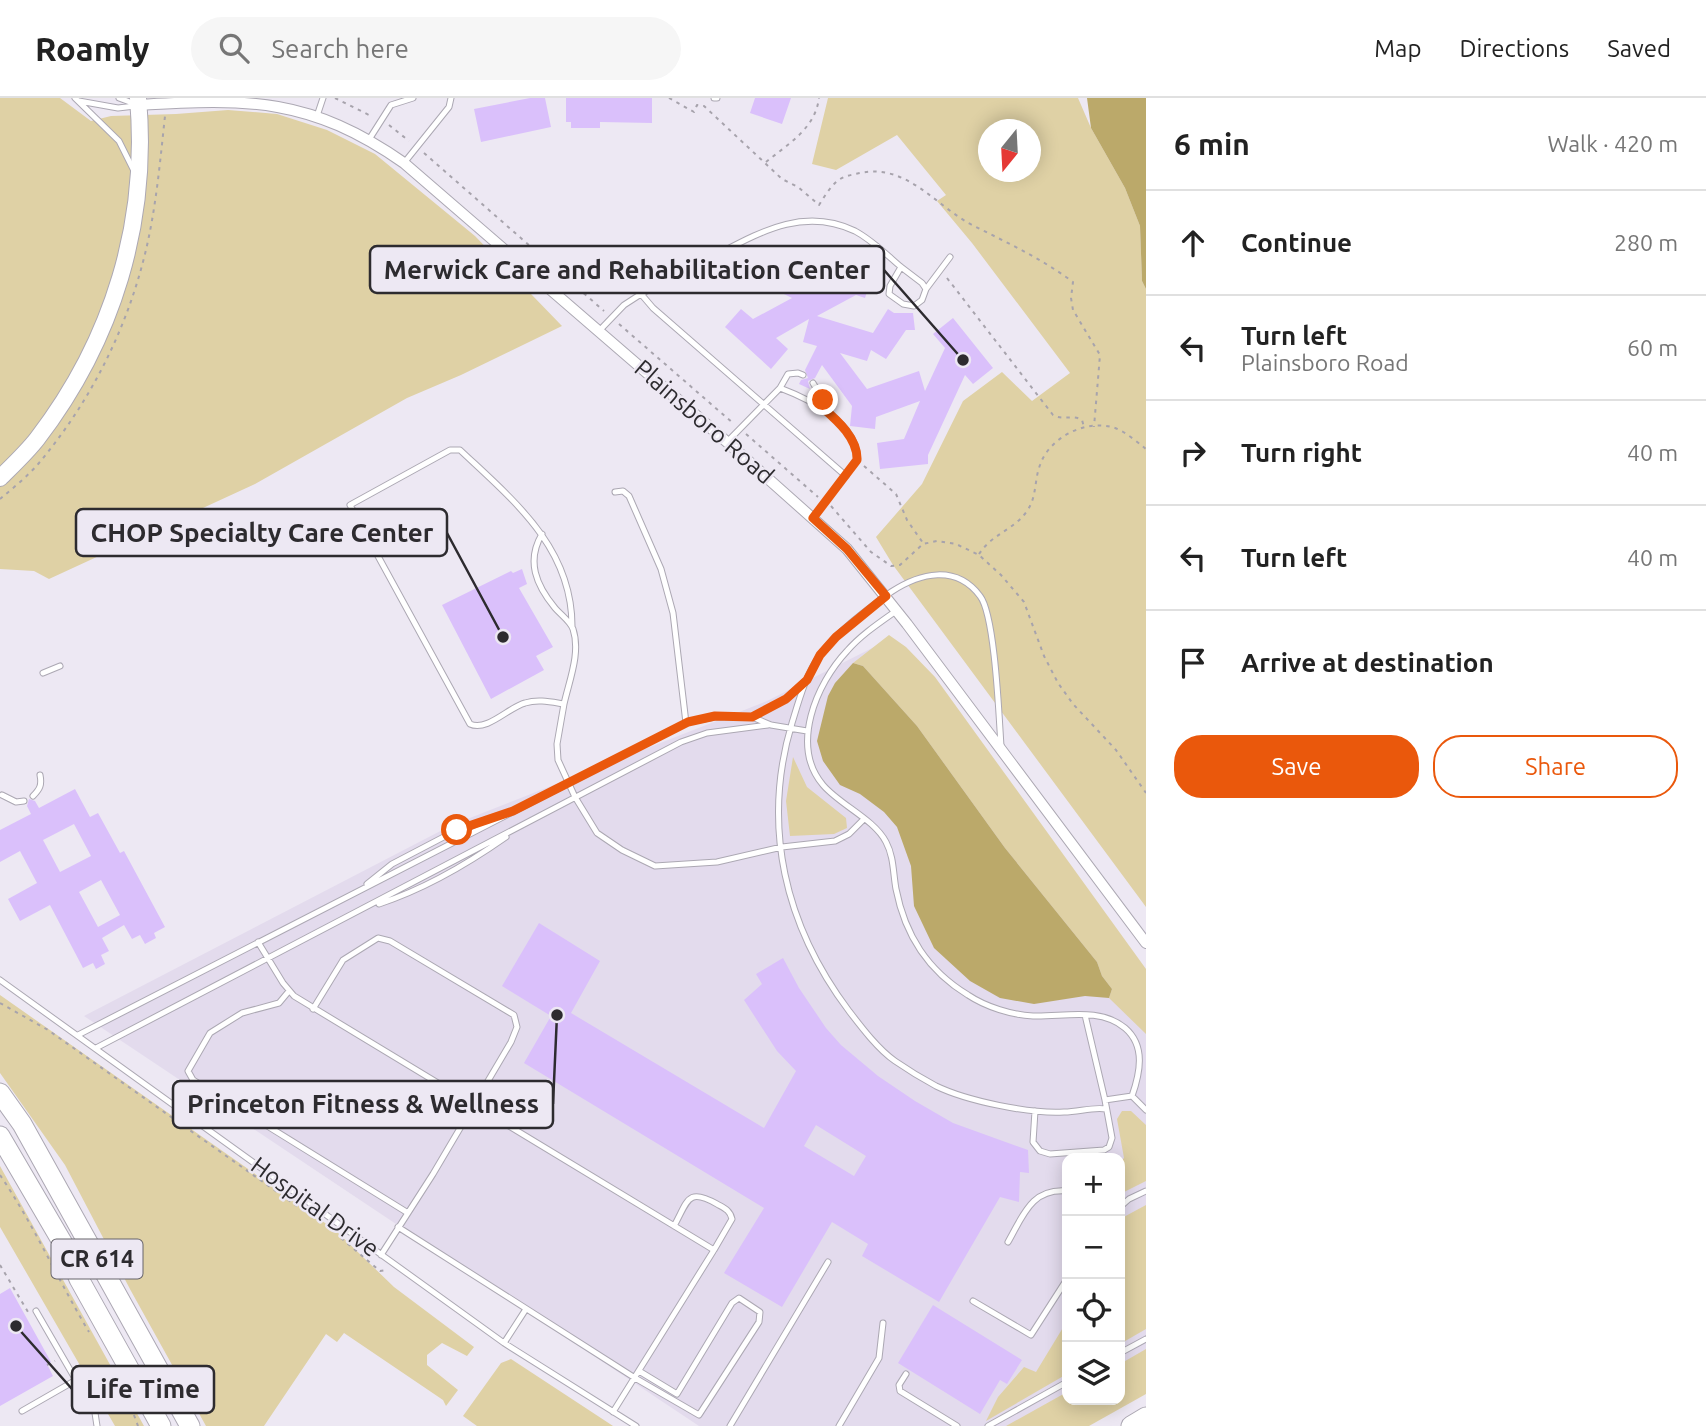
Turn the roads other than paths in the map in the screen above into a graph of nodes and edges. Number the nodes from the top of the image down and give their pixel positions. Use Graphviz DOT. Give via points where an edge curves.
graph roads {
  1 [pos="119,98"];
  2 [pos="323,98"];
  3 [pos="412,98"];
  4 [pos="451,98"];
  5 [pos="77,99"];
  6 [pos="138,102"];
  7 [pos="318,113"];
  8 [pos="370,138"];
  9 [pos="404,163"];
  10 [pos="139,182"];
  11 [pos="950,257"];
  12 [pos="901,267"];
  13 [pos="926,289"];
  14 [pos="641,294"];
  15 [pos="599,331"];
  16 [pos="803,375"];
  17 [pos="813,383"];
  18 [pos="780,388"];
  19 [pos="762,404"];
  20 [pos="823,408"];
  21 [pos="727,442"];
  22 [pos="846,476"];
  23 [pos="0,478"];
  24 [pos="615,492"];
  25 [pos="813,518"];
  26 [pos="542,534"];
  27 [pos="886,596"];
  28 [pos="897,610"];
  29 [pos="572,626"];
  30 [pos="60,666"];
  31 [pos="43,673"];
  32 [pos="807,680"];
  33 [pos="564,704"];
  34 [pos="752,717"];
  35 [pos="686,723"];
  36 [pos="771,725"];
  37 [pos="790,728"];
  38 [pos="807,731"];
  39 [pos="1001,749"];
  40 [pos="40,775"];
  41 [pos="568,783"];
  42 [pos="2,795"];
  43 [pos="33,796"];
  44 [pos="575,797"];
  45 [pos="24,801"];
  46 [pos="864,819"];
  47 [pos="782,847"];
  48 [pos="258,942"];
  49 [pos="1146,943"];
  50 [pos="268,959"];
  51 [pos="0,980"];
  52 [pos="289,990"];
  53 [pos="313,1009"];
  54 [pos="1085,1015"];
  55 [pos="78,1035"];
  56 [pos="1146,1044"];
  57 [pos="1139,1047"];
  58 [pos="96,1048"];
  59 [pos="0,1093"];
  60 [pos="1132,1096"];
  61 [pos="1105,1100"];
  62 [pos="474,1105"];
  63 [pos="1106,1109"];
  64 [pos="1146,1110"];
  65 [pos="1035,1111"];
  66 [pos="0,1136"];
  67 [pos="1146,1191"];
  68 [pos="1062,1192"];
  69 [pos="1125,1203"];
  70 [pos="408,1213"];
  71 [pos="674,1226"];
  72 [pos="398,1227"];
  73 [pos="1008,1242"];
  74 [pos="65,1247"];
  75 [pos="714,1250"];
  76 [pos="381,1255"];
  77 [pos="828,1262"];
  78 [pos="1062,1287"];
  79 [pos="973,1301"];
  80 [pos="526,1309"];
  81 [pos="36,1311"];
  82 [pos="883,1323"];
  83 [pos="1146,1339"];
  84 [pos="504,1343"];
  85 [pos="1125,1350"];
  86 [pos="639,1371"];
  87 [pos="905,1374"];
  88 [pos="635,1378"];
  89 [pos="76,1380"];
  90 [pos="1062,1385"];
  91 [pos="22,1410"];
  92 [pos="613,1412"];
  93 [pos="1146,1417"];
  94 [pos="97,1426"];
  95 [pos="161,1426"];
  96 [pos="173,1426"];
  97 [pos="190,1426"];
  98 [pos="636,1426"];
  99 [pos="730,1426"];
  100 [pos="839,1426"];
  101 [pos="957,1426"];
  102 [pos="988,1426"];
  103 [pos="1131,1426"];
  1 -- 6 [label="lane"];
  2 -- 7 [label="lane"];
  3 -- 8 [label="lane" via="391,105"];
  4 -- 9 [label="lane" via="449,107"];
  5 -- 6 [label="lane" via="118,108"];
  5 -- 10 [label="lane" via="119,141"];
  6 -- 7 [label="street, Plainsboro Road" via="236,99"];
  6 -- 10 [label="street"];
  7 -- 8 [label="street, Plainsboro Road"];
  8 -- 9 [label="street, Plainsboro Road"];
  9 -- 15 [label="street, Plainsboro Road"];
  10 -- 23 [label="street" via="128,254 114,301 90,353 36,440"];
  11 -- 13 [label="lane"];
  12 -- 13 [label="lane"];
  12 -- 13 [label="lane" via="888,290 893,298 914,306"];
  12 -- 14 [label="lane" via="848,228 817,220 794,222 762,232"];
  14 -- 15 [label="lane"];
  14 -- 19 [label="lane"];
  15 -- 21 [label="street, Plainsboro Road"];
  16 -- 18 [label="lane" via="788,374"];
  17 -- 20 [label="lane"];
  18 -- 19 [label="lane"];
  18 -- 20 [label="lane"];
  19 -- 21 [label="lane"];
  19 -- 22 [label="lane"];
  20 -- 22 [label="lane" via="857,451 857,460"];
  21 -- 25 [label="street, Plainsboro Road"];
  22 -- 25 [label="lane"];
  24 -- 35 [label="lane" via="629,496 661,569 673,613"];
  25 -- 27 [label="street, Plainsboro Road" via="847,549"];
  26 -- 29 [label="lane" via="558,562 572,604"];
  26 -- 29 [label="lane" via="534,547 533,563 540,585"];
  26 -- 33 [label="lane" via="520,505 460,450 450,450 351,505 470,724 484,725 522,704"];
  27 -- 28 [label="street, Plainsboro Road"];
  27 -- 32 [label="lane" via="836,637"];
  27 -- 39 [label="lane" via="906,582 933,573 966,582 980,596 990,626"];
  28 -- 38 [label="lane" via="853,643 832,668"];
  28 -- 39 [label="street, Plainsboro Road"];
  29 -- 33 [label="lane" via="576,650"];
  30 -- 31 [label="lane"];
  32 -- 34 [label="lane" via="786,699"];
  32 -- 37 [label="lane"];
  33 -- 41 [label="lane" via="557,744"];
  34 -- 35 [label="lane" via="715,716"];
  34 -- 36 [label="lane"];
  35 -- 41 [label="lane"];
  36 -- 37 [label="lane"];
  36 -- 44 [label="lane" via="707,733 681,742"];
  37 -- 38 [label="lane"];
  37 -- 47 [label="lane" via="778,815"];
  38 -- 46 [label="lane" via="813,772"];
  39 -- 49 [label="street, Plainsboro Road"];
  40 -- 43 [label="lane" via="42,783"];
  41 -- 44 [label="lane"];
  41 -- 48 [label="lane"];
  42 -- 45 [label="lane"];
  44 -- 47 [label="lane" via="597,833 655,866 717,862"];
  44 -- 50 [label="lane"];
  46 -- 47 [label="lane" via="835,841"];
  46 -- 54 [label="lane" via="886,841 902,918 941,976 995,1008 1030,1016"];
  47 -- 65 [label="lane" via="786,887 807,945 830,986 894,1060 938,1087 971,1099"];
  48 -- 50 [label="lane"];
  48 -- 55 [label="lane"];
  50 -- 52 [label="lane"];
  50 -- 58 [label="lane"];
  51 -- 55 [label="lane, Hospital Drive"];
  52 -- 53 [label="lane"];
  52 -- 70 [label="lane" via="279,1003 242,1013 210,1032 188,1071 193,1080"];
  53 -- 62 [label="lane"];
  53 -- 62 [label="lane" via="343,960 378,938 496,1004 514,1015 517,1027"];
  54 -- 57 [label="lane" via="1110,1017 1136,1038"];
  54 -- 61 [label="lane"];
  55 -- 58 [label="lane, Hospital Drive"];
  56 -- 57 [label="lane"];
  57 -- 60 [label="lane"];
  58 -- 76 [label="lane, Hospital Drive"];
  59 -- 97 [label="highway, CR 614" via="22,1124"];
  60 -- 61 [label="lane"];
  60 -- 64 [label="lane"];
  61 -- 63 [label="lane"];
  62 -- 70 [label="lane"];
  62 -- 71 [label="lane"];
  63 -- 65 [label="lane"];
  63 -- 65 [label="lane" via="1112,1138 1109,1147 1050,1154 1033,1142"];
  66 -- 74 [label="highway, CR 614"];
  67 -- 69 [label="lane"];
  68 -- 73 [label="lane" via="1031,1202"];
  70 -- 72 [label="lane"];
  71 -- 75 [label="lane"];
  71 -- 75 [label="lane" via="695,1195 729,1210 732,1219"];
  72 -- 76 [label="lane"];
  72 -- 80 [label="lane"];
  74 -- 95 [label="highway"];
  74 -- 96 [label="highway" via="90,1278"];
  75 -- 86 [label="lane"];
  76 -- 84 [label="lane, Hospital Drive"];
  77 -- 99 [label="lane"];
  78 -- 79 [label="lane" via="1031,1335"];
  80 -- 84 [label="lane"];
  80 -- 88 [label="lane"];
  81 -- 89 [label="lane"];
  82 -- 100 [label="lane" via="880,1359"];
  83 -- 85 [label="lane"];
  84 -- 92 [label="lane, Hospital Drive"];
  86 -- 88 [label="lane"];
  86 -- 88 [label="lane" via="677,1394 733,1303 739,1298 761,1312 699,1415"];
  87 -- 101 [label="lane" via="900,1391"];
  88 -- 92 [label="lane"];
  89 -- 91 [label="lane"];
  89 -- 94 [label="lane" via="95,1413"];
  90 -- 102 [label="lane"];
  92 -- 98 [label="lane, Hospital Drive"];
  93 -- 103 [label="highway"];
}
